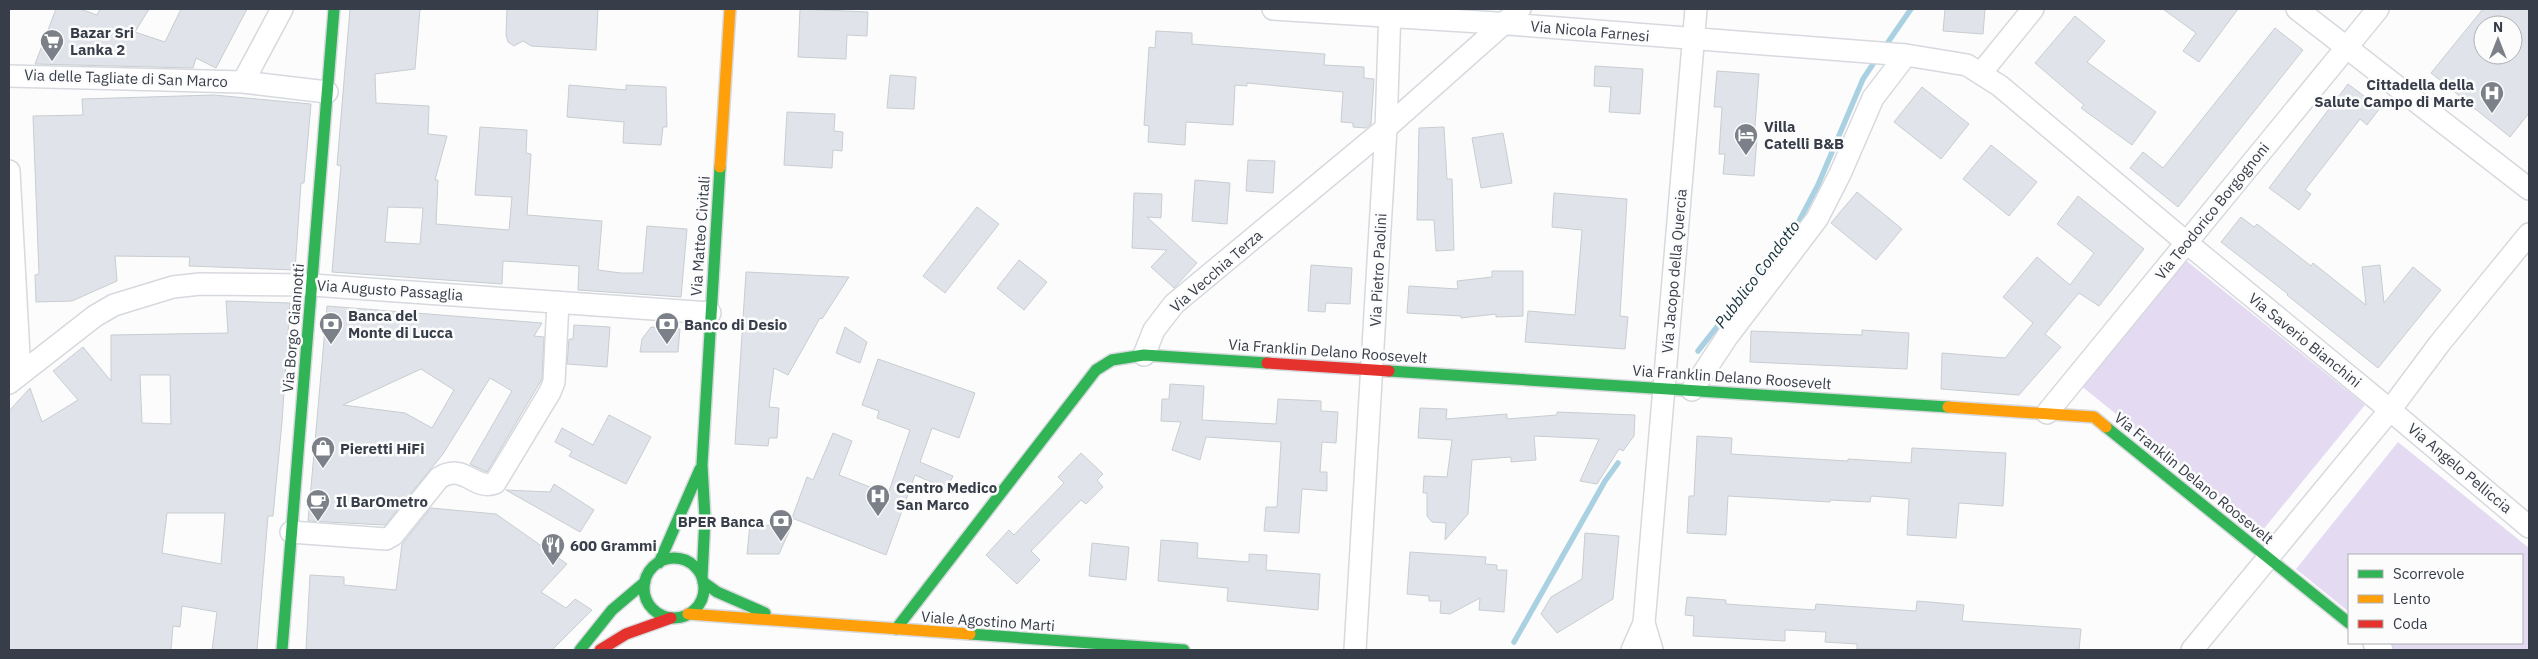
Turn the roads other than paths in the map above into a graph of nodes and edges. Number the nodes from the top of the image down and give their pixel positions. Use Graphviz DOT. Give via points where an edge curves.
graph roads {
  1 [pos="282,9"];
  2 [pos="334,9"];
  3 [pos="730,9"];
  4 [pos="1273,9"];
  5 [pos="1696,9"];
  6 [pos="2033,9"];
  7 [pos="2296,9"];
  8 [pos="2378,9"];
  9 [pos="1389,13"];
  10 [pos="1512,16"];
  11 [pos="1694,40"];
  12 [pos="2345,48"];
  13 [pos="1901,55"];
  14 [pos="1981,73"];
  15 [pos="9,76"];
  16 [pos="243,82"];
  17 [pos="327,92"];
  18 [pos="1386,128"];
  19 [pos="9,171"];
  20 [pos="2529,189"];
  21 [pos="2529,234"];
  22 [pos="2186,243"];
  23 [pos="312,285"];
  24 [pos="558,302"];
  25 [pos="710,313"];
  26 [pos="1144,355"];
  27 [pos="1372,368"];
  28 [pos="14,378"];
  29 [pos="1664,388"];
  30 [pos="1692,390"];
  31 [pos="2390,410"];
  32 [pos="2046,413"];
  33 [pos="702,466"];
  34 [pos="2529,527"];
  35 [pos="292,532"];
  36 [pos="2269,557"];
  37 [pos="658,563"];
  38 [pos="702,580"];
  39 [pos="645,582"];
  40 [pos="688,614"];
  41 [pos="671,618"];
  42 [pos="2348,621"];
  43 [pos="790,622"];
  44 [pos="1644,623"];
  45 [pos="896,629"];
  46 [pos="282,650"];
  47 [pos="580,650"];
  48 [pos="600,650"];
  49 [pos="1184,650"];
  50 [pos="1355,650"];
  51 [pos="1632,650"];
  52 [pos="1652,650"];
  53 [pos="2192,650"];
  1 -- 16 [label="street"];
  2 -- 17 [label="street, Via Borgo Giannotti"];
  3 -- 25 [label="street, Via Matteo Civitali"];
  4 -- 9 [label="street, Via Nicola Farnesi"];
  5 -- 11 [label="street, Via Jacopo della Quercia"];
  6 -- 14 [label="street"];
  7 -- 12 [label="street"];
  8 -- 12 [label="street, Via Teodorico Borgognoni"];
  9 -- 10 [label="street, Via Nicola Farnesi"];
  9 -- 18 [label="street, Via Pietro Paolini"];
  10 -- 11 [label="street, Via Nicola Farnesi"];
  10 -- 18 [label="street, Via Vecchia Terza"];
  11 -- 13 [label="street, Via Nicola Farnesi"];
  11 -- 29 [label="street, Via Jacopo della Quercia"];
  12 -- 20 [label="street"];
  12 -- 22 [label="street, Via Teodorico Borgognoni"];
  13 -- 14 [label="street, Via Nicola Farnesi" via="1967,65"];
  13 -- 30 [label="street" via="1873,98 1817,219 1727,337"];
  14 -- 22 [label="street, Via Saverio Bianchini"];
  15 -- 16 [label="street, Via delle Tagliate di San Marco"];
  16 -- 17 [label="street, Via delle Tagliate di San Marco"];
  17 -- 23 [label="street, Via Borgo Giannotti"];
  18 -- 26 [label="street, Via Vecchia Terza" via="1174,304 1154,330"];
  18 -- 27 [label="street, Via Pietro Paolini"];
  19 -- 28 [label="street"];
  21 -- 31 [label="street"];
  22 -- 31 [label="street, Via Saverio Bianchini"];
  22 -- 32 [label="street, Via Teodorico Borgognoni"];
  23 -- 24 [label="street, Via Augusto Passaglia"];
  23 -- 28 [label="street, Via Augusto Passaglia" via="200,284 140,296 95,316"];
  23 -- 35 [label="street, Via Borgo Giannotti"];
  24 -- 25 [label="street, Via Augusto Passaglia"];
  24 -- 35 [label="street" via="554,382 496,483 487,485 464,474 447,473 386,539"];
  25 -- 33 [label="street, Via Matteo Civitali"];
  26 -- 27 [label="street, Via Franklin Delano Roosevelt"];
  26 -- 45 [label="street" via="1112,360 1096,370"];
  27 -- 29 [label="street, Via Franklin Delano Roosevelt"];
  27 -- 50 [label="street, Via Pietro Paolini"];
  29 -- 30 [label="street, Via Franklin Delano Roosevelt"];
  29 -- 44 [label="street, Via Jacopo della Quercia"];
  30 -- 32 [label="street, Via Franklin Delano Roosevelt"];
  31 -- 34 [label="street, Via Angelo Pelliccia"];
  31 -- 36 [label="street"];
  32 -- 36 [label="street, Via Franklin Delano Roosevelt" via="2094,417"];
  33 -- 37 [label="street, Via Matteo Civitali"];
  33 -- 38 [label="street, Via Matteo Civitali" via="705,518"];
  35 -- 46 [label="street, Via Borgo Giannotti"];
  36 -- 42 [label="street, Via Franklin Delano Roosevelt"];
  36 -- 53 [label="street"];
  37 -- 38 [label="street" via="681,559 696,568"];
  37 -- 39 [label="street"];
  38 -- 40 [label="street" via="701,600"];
  38 -- 43 [label="street, Viale Agostino Marti" via="717,592"];
  39 -- 41 [label="street" via="644,592 650,606 657,613"];
  39 -- 47 [label="street" via="612,610"];
  40 -- 41 [label="street"];
  40 -- 43 [label="street, Viale Agostino Marti"];
  41 -- 48 [label="street" via="626,634"];
  43 -- 45 [label="street, Viale Agostino Marti"];
  44 -- 51 [label="street, Via Jacopo della Quercia"];
  44 -- 52 [label="street, Via Jacopo della Quercia"];
  45 -- 49 [label="street, Viale Agostino Marti"];
}
